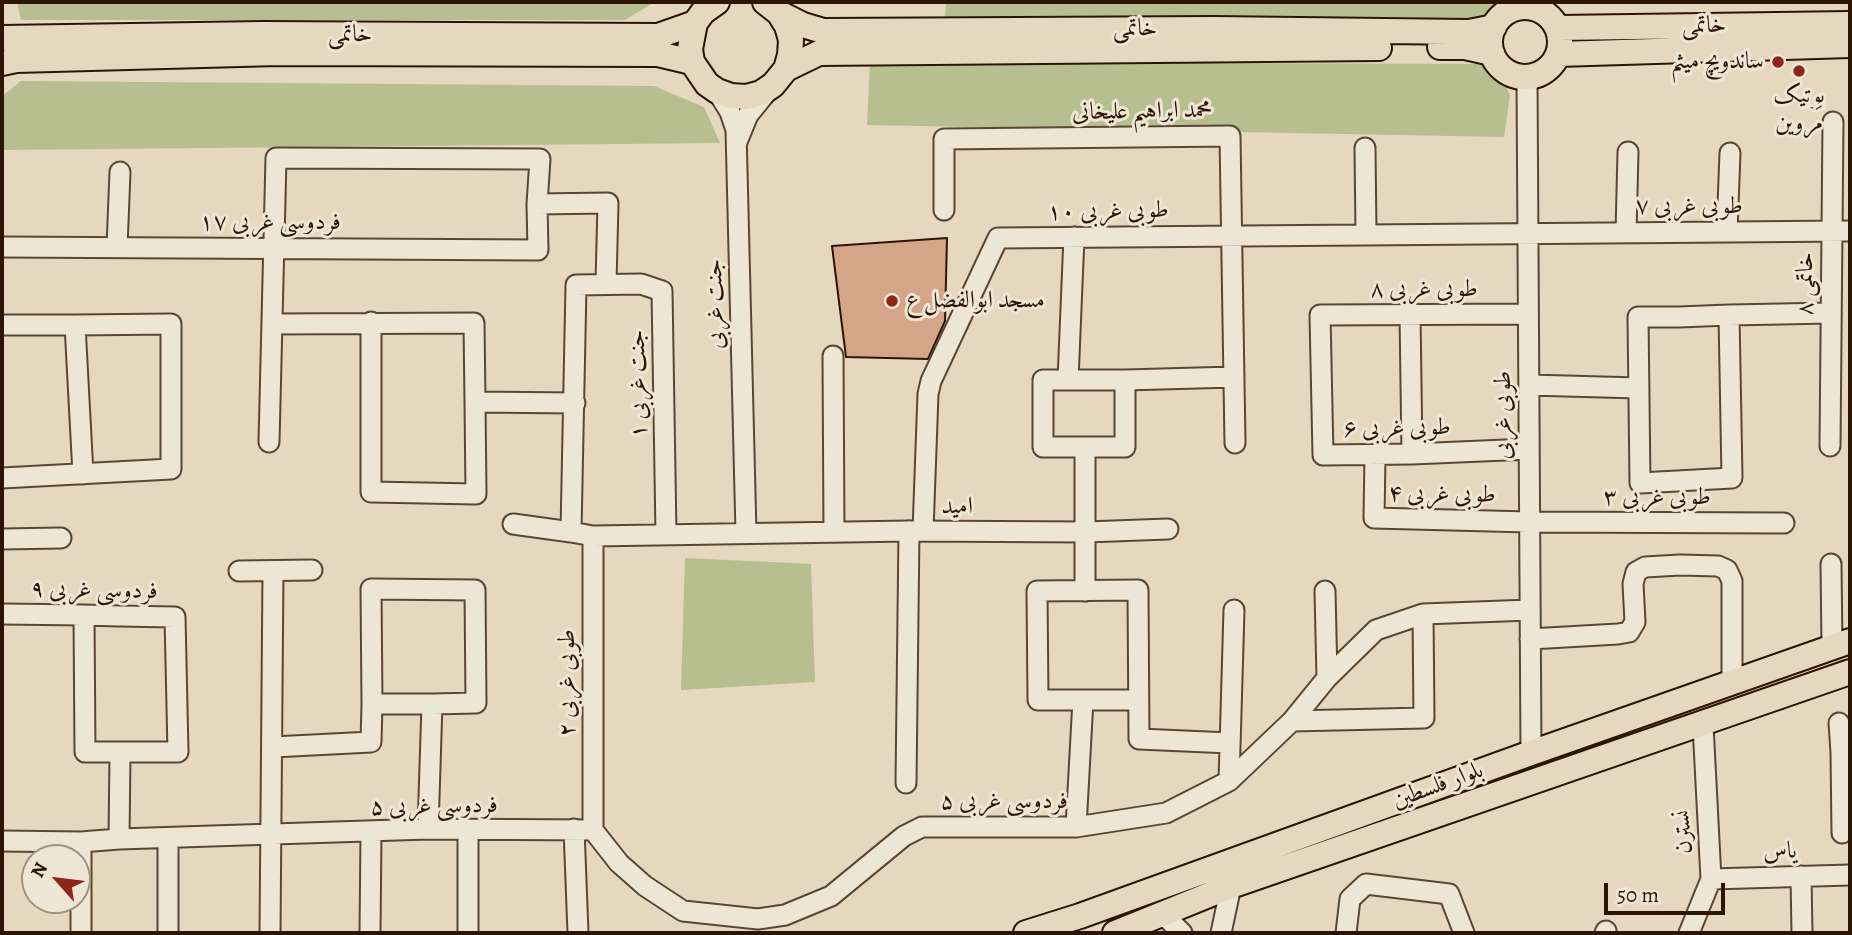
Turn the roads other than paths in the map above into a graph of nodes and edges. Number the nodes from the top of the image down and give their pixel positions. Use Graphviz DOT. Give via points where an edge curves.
graph roads {
  1 [pos="717,2"];
  2 [pos="1524,4"];
  3 [pos="772,7"];
  4 [pos="695,23"];
  5 [pos="1850,24"];
  6 [pos="1494,27"];
  7 [pos="1558,27"];
  8 [pos="2,38"];
  9 [pos="1850,45"];
  10 [pos="1492,53"];
  11 [pos="1558,54"];
  12 [pos="692,62"];
  13 [pos="2,63"];
  14 [pos="779,77"];
  15 [pos="1527,78"];
  16 [pos="717,91"];
  17 [pos="1833,122"];
  18 [pos="736,143"];
  19 [pos="1365,148"];
  20 [pos="1628,152"];
  21 [pos="1730,153"];
  22 [pos="120,172"];
  23 [pos="537,204"];
  24 [pos="944,210"];
  25 [pos="1727,231"];
  26 [pos="1841,231"];
  27 [pos="1528,232"];
  28 [pos="1626,232"];
  29 [pos="1366,234"];
  30 [pos="1233,235"];
  31 [pos="1074,237"];
  32 [pos="2,247"];
  33 [pos="117,247"];
  34 [pos="273,248"];
  35 [pos="606,283"];
  36 [pos="1830,313"];
  37 [pos="1320,314"];
  38 [pos="1410,314"];
  39 [pos="1528,314"];
  40 [pos="1729,315"];
  41 [pos="371,322"];
  42 [pos="75,324"];
  43 [pos="273,324"];
  44 [pos="2,325"];
  45 [pos="832,356"];
  46 [pos="1234,377"];
  47 [pos="1068,380"];
  48 [pos="1125,380"];
  49 [pos="1529,385"];
  50 [pos="1639,388"];
  51 [pos="475,402"];
  52 [pos="575,403"];
  53 [pos="269,443"];
  54 [pos="1235,443"];
  55 [pos="1830,446"];
  56 [pos="1086,447"];
  57 [pos="1529,449"];
  58 [pos="1412,454"];
  59 [pos="1375,455"];
  60 [pos="83,474"];
  61 [pos="2,478"];
  62 [pos="1530,522"];
  63 [pos="1784,523"];
  64 [pos="513,524"];
  65 [pos="1168,529"];
  66 [pos="916,531"];
  67 [pos="571,532"];
  68 [pos="834,532"];
  69 [pos="1086,532"];
  70 [pos="746,533"];
  71 [pos="666,534"];
  72 [pos="593,536"];
  73 [pos="61,538"];
  74 [pos="2,539"];
  75 [pos="1831,564"];
  76 [pos="312,570"];
  77 [pos="239,571"];
  78 [pos="273,571"];
  79 [pos="1085,591"];
  80 [pos="1325,591"];
  81 [pos="1234,610"];
  82 [pos="1530,610"];
  83 [pos="2,614"];
  84 [pos="1423,614"];
  85 [pos="84,615"];
  86 [pos="1530,639"];
  87 [pos="1841,644"];
  88 [pos="1850,672"];
  89 [pos="1327,678"];
  90 [pos="1732,681"];
  91 [pos="1083,700"];
  92 [pos="1138,700"];
  93 [pos="372,704"];
  94 [pos="432,704"];
  95 [pos="1292,721"];
  96 [pos="1839,723"];
  97 [pos="1703,725"];
  98 [pos="1230,743"];
  99 [pos="273,747"];
  100 [pos="1846,752"];
  101 [pos="1531,753"];
  102 [pos="120,754"];
  103 [pos="1229,781"];
  104 [pos="906,783"];
  105 [pos="1076,827"];
  106 [pos="428,829"];
  107 [pos="468,830"];
  108 [pos="583,830"];
  109 [pos="371,832"];
  110 [pos="1842,833"];
  111 [pos="272,834"];
  112 [pos="119,839"];
  113 [pos="168,839"];
  114 [pos="2,841"];
  115 [pos="81,842"];
  116 [pos="1850,875"];
  117 [pos="1801,876"];
  118 [pos="1711,879"];
  119 [pos="1231,887"];
  120 [pos="1163,914"];
  121 [pos="1083,925"];
  122 [pos="760,926"];
  123 [pos="81,933"];
  124 [pos="168,933"];
  125 [pos="270,933"];
  126 [pos="370,933"];
  127 [pos="468,933"];
  128 [pos="578,933"];
  129 [pos="1027,933"];
  130 [pos="1115,933"];
  131 [pos="1182,933"];
  132 [pos="1222,933"];
  133 [pos="1346,933"];
  134 [pos="1464,933"];
  135 [pos="1689,933"];
  136 [pos="1802,933"];
  1 -- 4 [label="main road"];
  2 -- 6 [label="main road" via="1506,13"];
  2 -- 7 [label="main road" via="1544,12"];
  3 -- 6 [label="main road, خاتمی" via="803,25 823,30 1469,32"];
  3 -- 14 [label="main road" via="787,26 791,40 790,55"];
  4 -- 8 [label="main road, خاتمی" via="658,36"];
  4 -- 12 [label="main road"];
  5 -- 7 [label="main road, خاتمی"];
  6 -- 10 [label="main road"];
  7 -- 11 [label="main road"];
  9 -- 11 [label="main road, خاتمی"];
  10 -- 14 [label="main road, خاتمی" via="1452,47 819,53"];
  10 -- 15 [label="main road" via="1505,71"];
  11 -- 15 [label="main road" via="1546,71"];
  12 -- 13 [label="main road, خاتمی" via="658,54 278,52"];
  12 -- 16 [label="main road" via="706,84"];
  14 -- 16 [label="main road, خاتمی" via="761,93 746,97"];
  14 -- 18 [label="street, جنت غربی" via="748,115"];
  15 -- 27 [label="street, طوبی غربی"];
  16 -- 18 [label="street" via="730,112"];
  17 -- 26 [label="street, خاتمی ۸"];
  18 -- 70 [label="street, جنت غربی"];
  19 -- 29 [label="street"];
  20 -- 28 [label="street"];
  21 -- 25 [label="street"];
  22 -- 33 [label="street"];
  23 -- 34 [label="street, فردوسی غربی ۱۷" via="538,250"];
  23 -- 34 [label="street" via="540,159 276,158"];
  23 -- 35 [label="street" via="608,203"];
  24 -- 30 [label="street, محمد ابراهیم علیخانی" via="944,139 1230,136"];
  25 -- 26 [label="street, طوبی غربی ۷"];
  25 -- 28 [label="street, طوبی غربی ۷"];
  26 -- 36 [label="street, خاتمی ۸"];
  27 -- 28 [label="street, طوبی غربی ۷"];
  27 -- 29 [label="street, طوبی غربی ۱۰"];
  27 -- 39 [label="street, طوبی غربی"];
  29 -- 30 [label="street, طوبی غربی ۱۰"];
  30 -- 31 [label="street, طوبی غربی ۱۰"];
  30 -- 46 [label="street, محمد ابراهیم علیخانی"];
  31 -- 47 [label="street"];
  31 -- 66 [label="street, طوبی غربی ۱۰" via="998,238 928,394"];
  32 -- 33 [label="street, فردوسی غربی ۱۷"];
  33 -- 34 [label="street, فردوسی غربی ۱۷"];
  34 -- 43 [label="street"];
  35 -- 52 [label="street" via="576,285"];
  35 -- 71 [label="street, جنت غربی ۱" via="641,284 662,291"];
  36 -- 40 [label="street"];
  36 -- 55 [label="street, خاتمی ۸"];
  37 -- 38 [label="street, طوبی غربی ۸"];
  37 -- 59 [label="street, طوبی غربی ۶" via="1323,455"];
  38 -- 39 [label="street, طوبی غربی ۸"];
  38 -- 58 [label="street"];
  39 -- 49 [label="street, طوبی غربی"];
  40 -- 50 [label="street" via="1638,317"];
  40 -- 50 [label="street" via="1731,478 1640,483"];
  41 -- 43 [label="street"];
  41 -- 51 [label="street" via="474,323"];
  41 -- 51 [label="street" via="371,492 476,494"];
  42 -- 44 [label="street"];
  42 -- 60 [label="street"];
  42 -- 60 [label="street" via="171,324 171,470"];
  43 -- 53 [label="street"];
  45 -- 68 [label="street"];
  46 -- 48 [label="street"];
  46 -- 54 [label="street, محمد ابراهیم علیخانی"];
  47 -- 48 [label="street"];
  47 -- 56 [label="street" via="1043,380 1043,447"];
  48 -- 56 [label="street" via="1125,447"];
  49 -- 50 [label="street"];
  49 -- 57 [label="street, طوبی غربی"];
  51 -- 52 [label="street"];
  52 -- 67 [label="street"];
  56 -- 69 [label="street"];
  57 -- 58 [label="street, طوبی غربی ۶"];
  57 -- 62 [label="street, طوبی غربی"];
  58 -- 59 [label="street, طوبی غربی ۶"];
  59 -- 62 [label="street, طوبی غربی ۴" via="1374,518"];
  60 -- 61 [label="street"];
  62 -- 63 [label="street, طوبی غربی ۳"];
  62 -- 82 [label="street, طوبی غربی"];
  64 -- 67 [label="street, امید"];
  65 -- 69 [label="street, امید"];
  66 -- 68 [label="street, امید"];
  66 -- 69 [label="street, امید"];
  66 -- 104 [label="street"];
  67 -- 72 [label="street, امید"];
  68 -- 70 [label="street, امید"];
  69 -- 79 [label="street"];
  70 -- 71 [label="street, امید"];
  71 -- 72 [label="street, امید"];
  72 -- 108 [label="street, طوبی غربی ۲"];
  73 -- 74 [label="street"];
  75 -- 87 [label="street"];
  76 -- 78 [label="street"];
  77 -- 78 [label="street"];
  78 -- 99 [label="street"];
  79 -- 91 [label="street" via="1037,591 1038,700"];
  79 -- 92 [label="street" via="1138,590"];
  80 -- 89 [label="street"];
  81 -- 98 [label="street"];
  82 -- 84 [label="street, فردوسی غربی ۵"];
  82 -- 86 [label="street, طوبی غربی"];
  83 -- 85 [label="street, فردوسی غربی ۹"];
  84 -- 89 [label="street, فردوسی غربی ۵" via="1376,630"];
  84 -- 95 [label="street" via="1424,718"];
  85 -- 102 [label="street" via="85,752"];
  85 -- 102 [label="street, فردوسی غربی ۹" via="175,617 178,752"];
  86 -- 90 [label="street" via="1629,632 1634,622 1636,572 1645,567 1718,566 1727,570 1732,581"];
  86 -- 101 [label="street, طوبی غربی"];
  87 -- 90 [label="main road, بلوار فلسطین"];
  88 -- 97 [label="main road, بلوار فلسطین"];
  89 -- 95 [label="street, فردوسی غربی ۵"];
  90 -- 101 [label="main road, بلوار فلسطین"];
  91 -- 92 [label="street"];
  91 -- 105 [label="street"];
  92 -- 98 [label="street" via="1139,739"];
  93 -- 94 [label="street"];
  93 -- 94 [label="street" via="371,589 475,590 476,703"];
  93 -- 99 [label="street" via="371,741"];
  94 -- 106 [label="street"];
  95 -- 103 [label="street, فردوسی غربی ۵"];
  96 -- 100 [label="street"];
  97 -- 118 [label="street, نسترن"];
  97 -- 119 [label="main road, بلوار فلسطین"];
  98 -- 103 [label="street"];
  99 -- 111 [label="street"];
  100 -- 110 [label="street"];
  101 -- 121 [label="main road, بلوار فلسطین"];
  102 -- 112 [label="street"];
  103 -- 105 [label="street, فردوسی غربی ۵" via="1166,813"];
  105 -- 122 [label="street, فردوسی غربی ۵" via="922,827 904,836 831,896"];
  106 -- 107 [label="street, فردوسی غربی ۵"];
  106 -- 109 [label="street, فردوسی غربی ۵"];
  107 -- 108 [label="street, فردوسی غربی ۵"];
  107 -- 127 [label="street"];
  108 -- 122 [label="street, فردوسی غربی ۵" via="645,886 683,911"];
  108 -- 128 [label="street, طوبی غربی ۲"];
  109 -- 111 [label="street, فردوسی غربی ۵"];
  109 -- 126 [label="street"];
  111 -- 113 [label="street, فردوسی غربی ۵"];
  111 -- 125 [label="street"];
  112 -- 113 [label="street, فردوسی غربی ۵"];
  112 -- 115 [label="street, فردوسی غربی ۵"];
  113 -- 124 [label="street"];
  114 -- 115 [label="street, فردوسی غربی ۵"];
  115 -- 123 [label="street"];
  116 -- 117 [label="street, یاس"];
  117 -- 118 [label="street, یاس"];
  117 -- 136 [label="street"];
  118 -- 135 [label="street, نسترن"];
  119 -- 120 [label="main road, بلوار فلسطین"];
  119 -- 132 [label="street"];
  120 -- 130 [label="main road, بلوار فلسطین"];
  120 -- 131 [label="street"];
  121 -- 129 [label="main road, بلوار فلسطین"];
  133 -- 134 [label="street" via="1350,899 1366,884 1450,894"];
}
